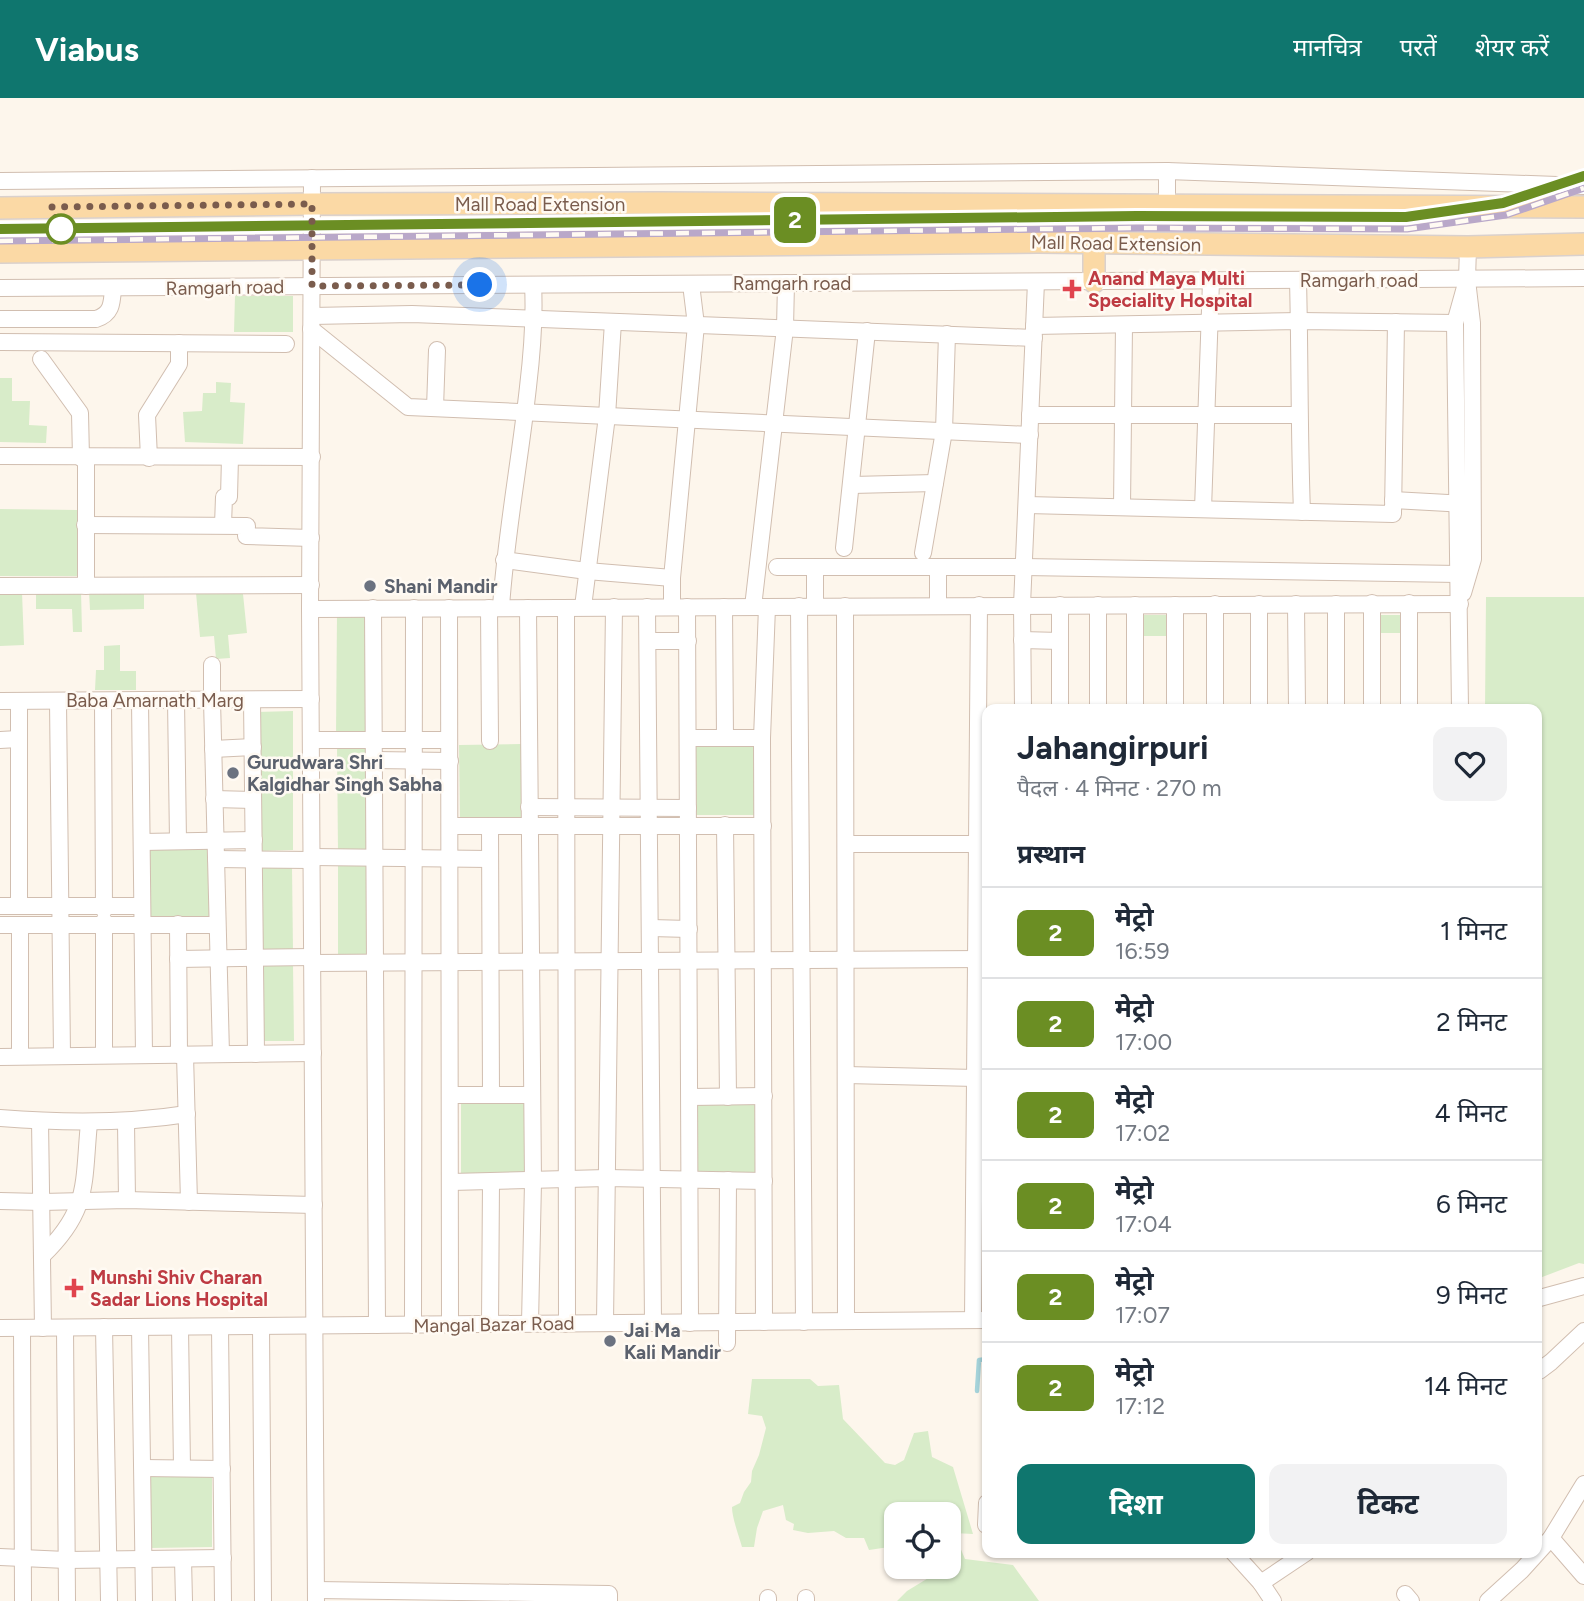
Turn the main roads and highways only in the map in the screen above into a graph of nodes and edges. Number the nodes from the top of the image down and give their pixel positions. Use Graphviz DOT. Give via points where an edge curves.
graph roads {
  1 [pos="1584,207"];
  2 [pos="0,208"];
  3 [pos="1094,243"];
  4 [pos="1584,244"];
  5 [pos="0,252"];
  6 [pos="1094,282"];
  1 -- 2 [label="main road, Mall Road Extension" via="658,203"];
  3 -- 4 [label="main road, Mall Road Extension"];
  3 -- 5 [label="main road, Mall Road Extension"];
  3 -- 6 [label="main road"];
}
